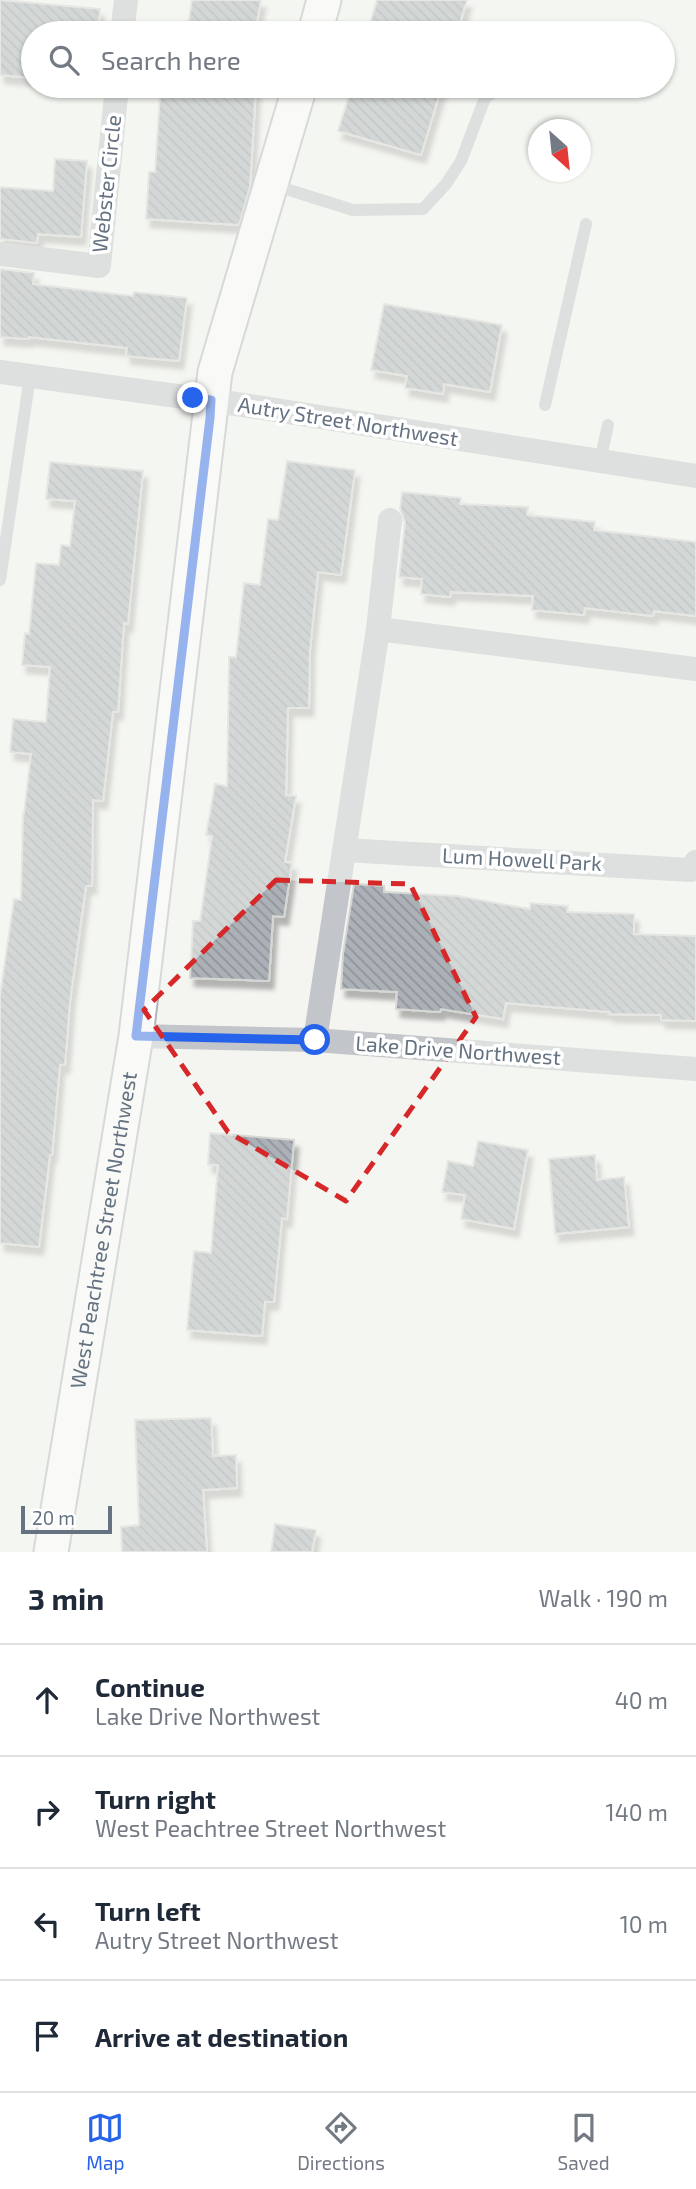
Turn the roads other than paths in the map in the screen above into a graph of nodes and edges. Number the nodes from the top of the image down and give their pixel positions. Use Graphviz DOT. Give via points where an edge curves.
graph roads {
  1 [pos="126,0"];
  2 [pos="324,0"];
  3 [pos="123,21"];
  4 [pos="318,21"];
  5 [pos="116,98"];
  6 [pos="297,98"];
  7 [pos="485,98"];
  8 [pos="272,184"];
  9 [pos="586,224"];
  10 [pos="0,254"];
  11 [pos="0,372"];
  12 [pos="30,376"];
  13 [pos="211,400"];
  14 [pos="545,405"];
  15 [pos="608,425"];
  16 [pos="600,461"];
  17 [pos="696,476"];
  18 [pos="390,520"];
  19 [pos="0,580"];
  20 [pos="378,629"];
  21 [pos="696,669"];
  22 [pos="344,850"];
  23 [pos="696,862"];
  24 [pos="136,1036"];
  25 [pos="315,1040"];
  26 [pos="696,1069"];
  27 [pos="51,1552"];
  1 -- 3 [label="street"];
  2 -- 4 [label="street"];
  5 -- 10 [label="street, Webster Circle" via="99,266"];
  6 -- 8 [label="street, West Peachtree Street Northwest"];
  7 -- 8 [label="lane" via="461,161 423,209 353,211"];
  8 -- 13 [label="street, West Peachtree Street Northwest" via="215,372"];
  9 -- 14 [label="lane"];
  11 -- 12 [label="street, Autry Street Northwest"];
  12 -- 13 [label="street, Autry Street Northwest"];
  12 -- 19 [label="lane"];
  13 -- 16 [label="street, Autry Street Northwest"];
  13 -- 24 [label="street, West Peachtree Street Northwest"];
  15 -- 16 [label="lane"];
  16 -- 17 [label="street, Autry Street Northwest"];
  18 -- 20 [label="street"];
  20 -- 21 [label="street"];
  20 -- 22 [label="street"];
  22 -- 23 [label="street, Lum Howell Park" via="690,870"];
  22 -- 25 [label="street"];
  24 -- 25 [label="street, Lake Drive Northwest"];
  24 -- 27 [label="street, West Peachtree Street Northwest"];
  25 -- 26 [label="street, Lake Drive Northwest"];
}
